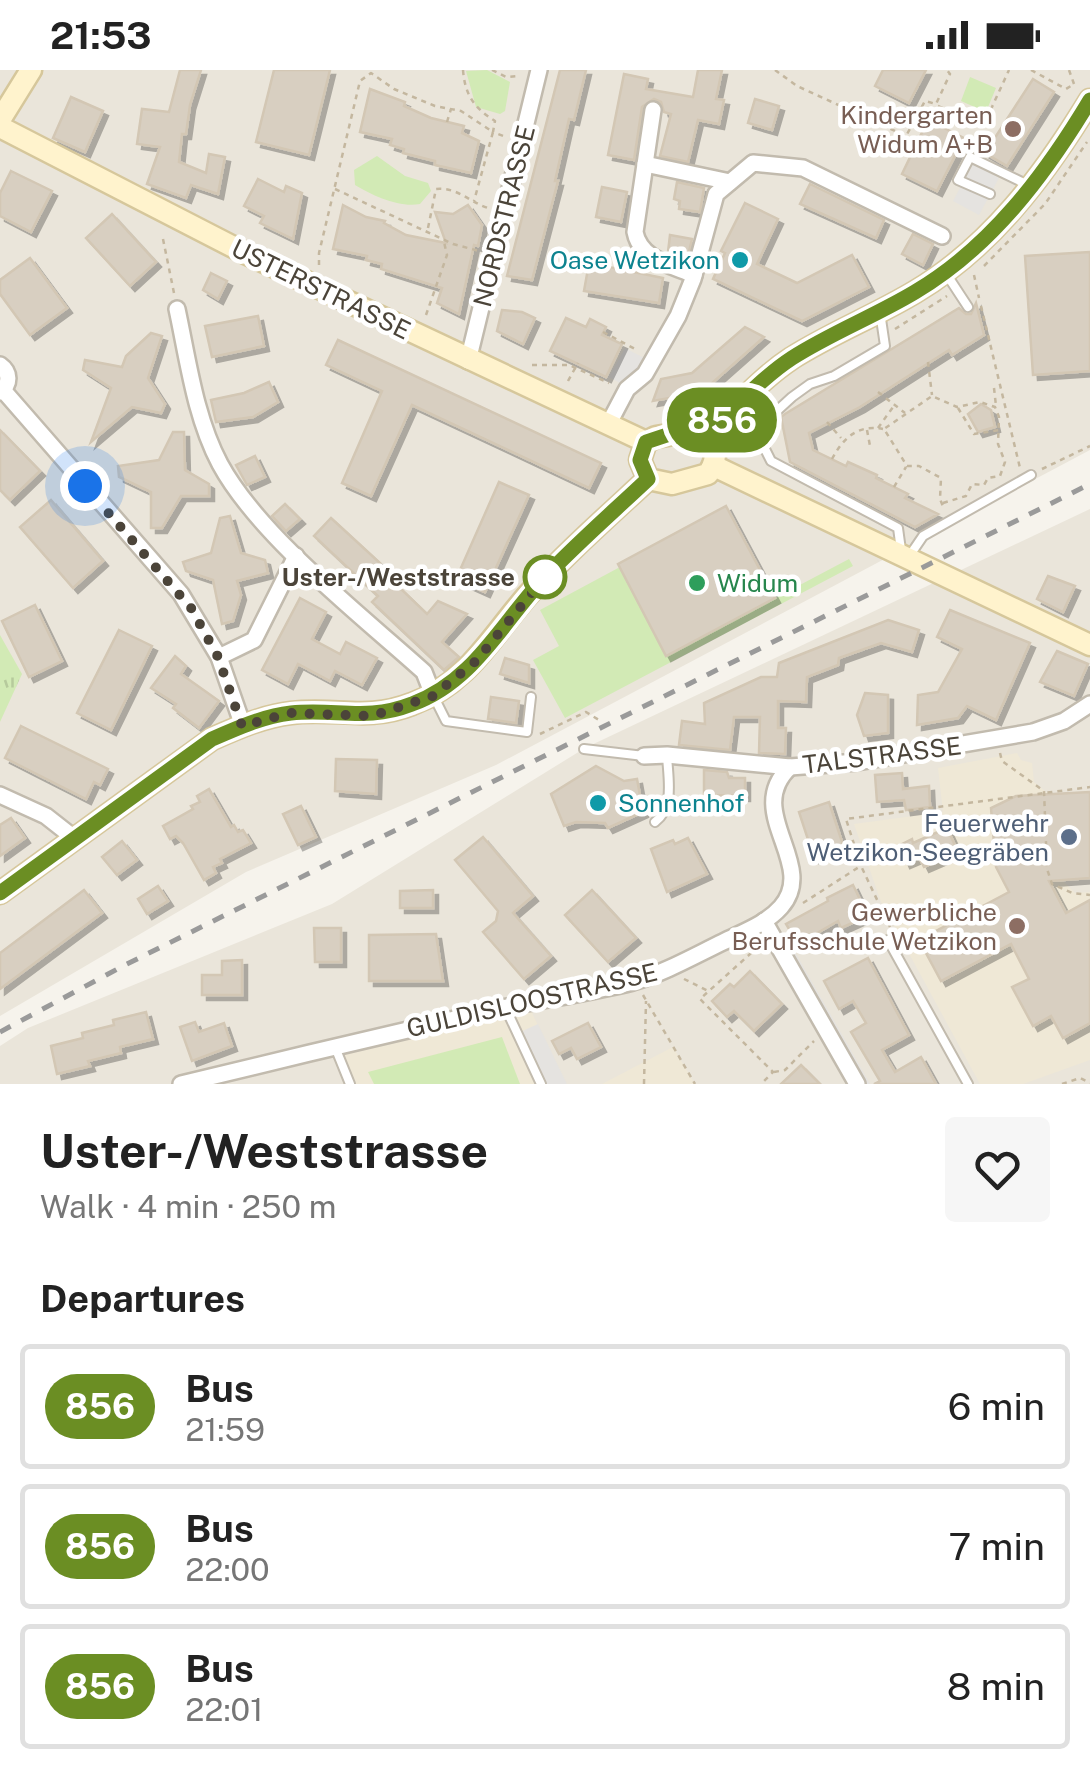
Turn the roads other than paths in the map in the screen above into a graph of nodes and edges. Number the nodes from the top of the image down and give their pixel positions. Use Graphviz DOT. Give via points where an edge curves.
graph roads {
  1 [pos="30,70"];
  2 [pos="538,72"];
  3 [pos="1090,100"];
  4 [pos="652,110"];
  5 [pos="0,124"];
  6 [pos="645,164"];
  7 [pos="730,182"];
  8 [pos="1032,186"];
  9 [pos="990,194"];
  10 [pos="942,236"];
  11 [pos="944,272"];
  12 [pos="694,275"];
  13 [pos="968,307"];
  14 [pos="177,309"];
  15 [pos="880,312"];
  16 [pos="468,361"];
  17 [pos="0,365"];
  18 [pos="2,390"];
  19 [pos="608,425"];
  20 [pos="706,434"];
  21 [pos="646,442"];
  22 [pos="714,466"];
  23 [pos="1027,477"];
  24 [pos="648,479"];
  25 [pos="296,556"];
  26 [pos="905,556"];
  27 [pos="1090,645"];
  28 [pos="218,657"];
  29 [pos="433,696"];
  30 [pos="531,697"];
  31 [pos="1090,704"];
  32 [pos="242,726"];
  33 [pos="584,749"];
  34 [pos="667,755"];
  35 [pos="644,756"];
  36 [pos="790,766"];
  37 [pos="0,794"];
  38 [pos="655,822"];
  39 [pos="74,838"];
  40 [pos="0,893"];
  41 [pos="768,928"];
  42 [pos="888,940"];
  43 [pos="504,1007"];
  44 [pos="336,1047"];
  45 [pos="181,1084"];
  46 [pos="350,1084"];
  47 [pos="541,1084"];
  48 [pos="857,1084"];
  49 [pos="968,1084"];
  1 -- 5 [label="main road"];
  2 -- 16 [label="street, NORDSTRASSE"];
  3 -- 8 [label="main road"];
  4 -- 6 [label="street"];
  5 -- 16 [label="main road, USTERSTRASSE"];
  6 -- 7 [label="street"];
  6 -- 12 [label="street" via="637,246"];
  7 -- 10 [label="street" via="753,163 803,168"];
  7 -- 12 [label="street" via="716,194"];
  8 -- 9 [label="lane" via="970,158 958,180"];
  8 -- 11 [label="main road"];
  11 -- 13 [label="lane"];
  11 -- 15 [label="main road"];
  12 -- 19 [label="street" via="645,374"];
  14 -- 25 [label="street" via="220,464"];
  15 -- 20 [label="main road" via="791,358"];
  15 -- 26 [label="lane" via="885,346 792,397 768,420 761,441 771,461 898,528"];
  16 -- 19 [label="main road, USTERSTRASSE"];
  17 -- 18 [label="street" via="8,376"];
  18 -- 28 [label="street" via="180,594"];
  19 -- 21 [label="main road, USTERSTRASSE"];
  20 -- 21 [label="main road" via="676,432"];
  20 -- 22 [label="main road"];
  21 -- 24 [label="main road" via="640,460"];
  22 -- 24 [label="main road" via="672,484"];
  22 -- 26 [label="main road"];
  23 -- 26 [label="lane" via="922,536"];
  24 -- 29 [label="main road" via="545,577 476,661"];
  25 -- 28 [label="street" via="254,640"];
  25 -- 29 [label="street" via="424,672"];
  26 -- 27 [label="main road"];
  28 -- 32 [label="street"];
  29 -- 30 [label="lane" via="446,721 526,732"];
  29 -- 32 [label="main road" via="372,716 290,713"];
  31 -- 36 [label="street, TALSTRASSE" via="1033,732 899,757"];
  32 -- 39 [label="main road" via="193,750"];
  33 -- 35 [label="lane, TALSTRASSE"];
  34 -- 35 [label="street, TALSTRASSE"];
  34 -- 36 [label="street, TALSTRASSE"];
  34 -- 38 [label="lane" via="668,806"];
  36 -- 41 [label="street" via="777,779 772,806 791,886"];
  37 -- 39 [label="street"];
  39 -- 40 [label="main road"];
  41 -- 43 [label="street, GULDISLOOSTRASSE" via="635,981"];
  41 -- 48 [label="street"];
  42 -- 49 [label="lane"];
  43 -- 44 [label="street, GULDISLOOSTRASSE"];
  43 -- 47 [label="lane"];
  44 -- 45 [label="street, GULDISLOOSTRASSE"];
  44 -- 46 [label="lane"];
}
